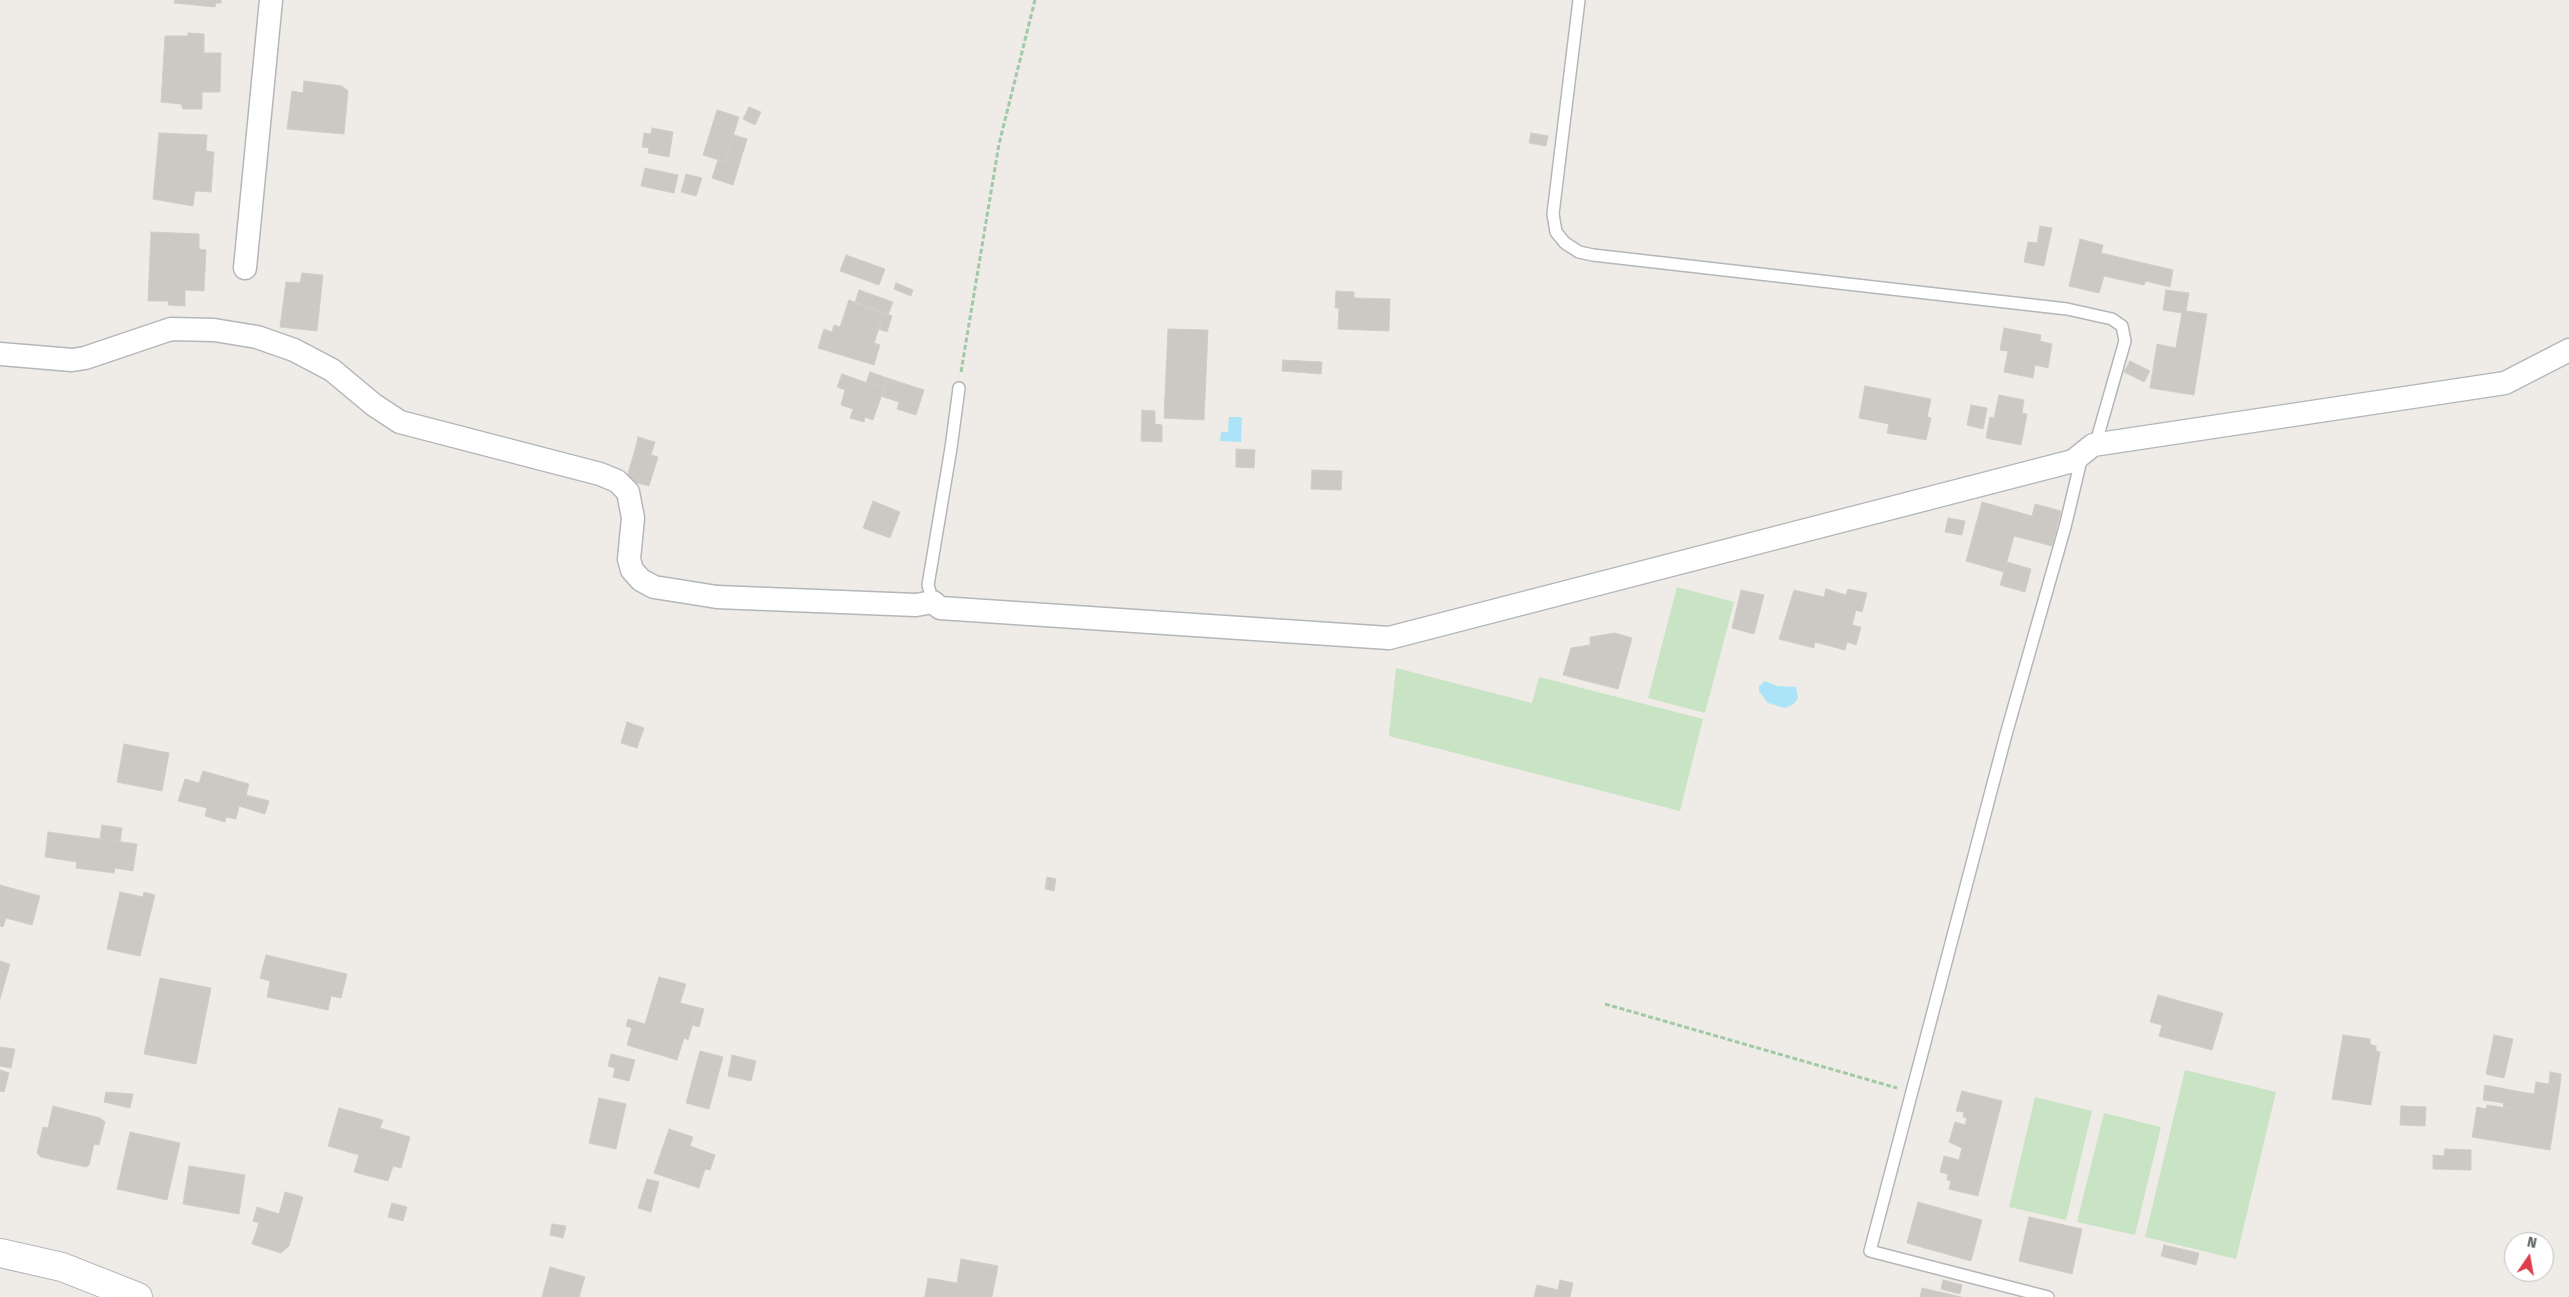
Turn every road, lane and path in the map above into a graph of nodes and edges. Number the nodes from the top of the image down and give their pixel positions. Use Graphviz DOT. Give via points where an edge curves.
graph roads {
  1 [pos="271,0"];
  2 [pos="1035,0"];
  3 [pos="1579,0"];
  4 [pos="245,268"];
  5 [pos="2569,350"];
  6 [pos="0,354"];
  7 [pos="959,388"];
  8 [pos="2088,449"];
  9 [pos="933,602"];
  10 [pos="1605,1004"];
  11 [pos="1912,1093"];
  12 [pos="0,1253"];
  13 [pos="113,1292"];
  14 [pos="138,1297"];
  15 [pos="2048,1297"];
  1 -- 4 [label="street"];
  2 -- 7 [label="path" via="999,144"];
  3 -- 8 [label="lane" via="1553,214 1556,232 1565,243 1579,252 1593,255 2067,309 2112,319 2122,326 2125,341 2097,439"];
  5 -- 8 [label="street" via="2505,383"];
  6 -- 9 [label="street" via="72,360 172,329 214,330 257,337 294,350 332,370 400,422 617,481 628,492 634,518 629,559 632,570 654,587 717,597 916,605"];
  7 -- 9 [label="lane" via="928,585"];
  8 -- 9 [label="street" via="2073,461 1389,638 940,608"];
  8 -- 11 [label="lane" via="2005,738"];
  10 -- 11 [label="path"];
  11 -- 15 [label="lane" via="1870,1251"];
  12 -- 13 [label="street" via="62,1267"];
  13 -- 14 [label="street"];
}
